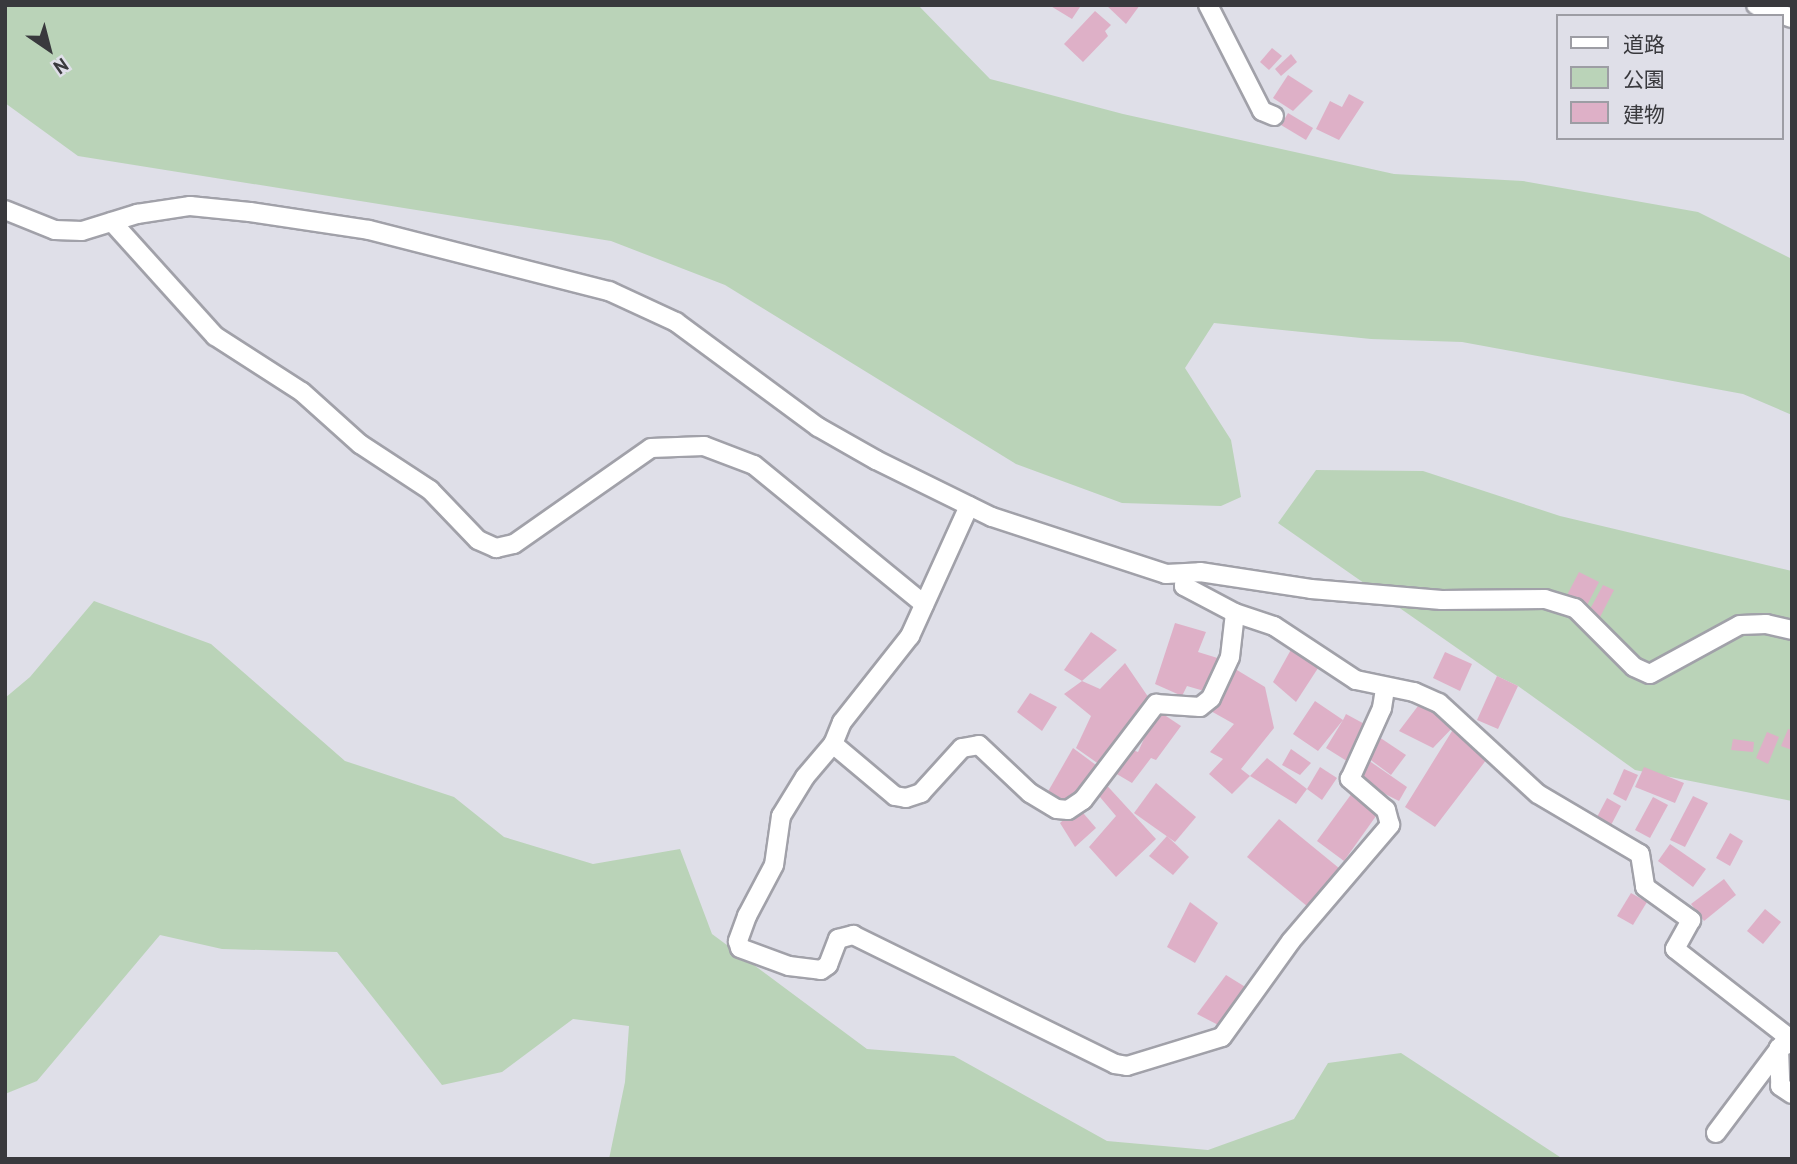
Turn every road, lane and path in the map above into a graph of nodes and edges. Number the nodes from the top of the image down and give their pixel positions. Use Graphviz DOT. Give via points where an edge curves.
graph roads {
  1 [pos="1208,5"];
  2 [pos="1756,5"];
  3 [pos="1779,14"];
  4 [pos="1273,116"];
  5 [pos="5,210"];
  6 [pos="112,222"];
  7 [pos="969,506"];
  8 [pos="1185,575"];
  9 [pos="925,604"];
  10 [pos="1235,613"];
  11 [pos="1792,629"];
  12 [pos="1385,689"];
  13 [pos="833,744"];
  14 [pos="1786,1046"];
  15 [pos="1792,1094"];
  16 [pos="1716,1133"];
  1 -- 4 [label="street" via="1262,110"];
  2 -- 3 [label="street"];
  5 -- 6 [label="street" via="55,230 82,231"];
  6 -- 7 [label="street" via="190,206 250,212 369,230 609,291 676,322 818,428"];
  6 -- 9 [label="street" via="215,336 302,392 360,444 430,490 478,540 496,548 514,544 651,448 704,446 754,465"];
  7 -- 8 [label="street" via="1166,574"];
  7 -- 9 [label="street"];
  8 -- 10 [label="street" via="1184,586"];
  8 -- 11 [label="street" via="1200,572 1311,589 1442,600 1545,599 1575,608 1634,667 1650,674 1740,625"];
  9 -- 13 [label="street" via="910,636 842,722"];
  10 -- 12 [label="street" via="1274,626 1356,680"];
  10 -- 13 [label="street" via="1230,657 1211,698 1200,707 1156,704 1083,800 1068,810 1057,809 1030,793 979,745 962,748 921,793 906,798 895,796"];
  12 -- 13 [label="street" via="1382,708 1350,779 1390,817 1380,840 1291,941 1229,1033 1127,1066 853,935 838,939 828,965 821,970 789,966 740,948 747,916 774,864 781,816 804,778"];
  12 -- 14 [label="street" via="1414,692 1439,703 1538,794 1640,855 1645,887 1692,920 1675,949 1788,1037"];
  14 -- 15 [label="street" via="1780,1086"];
  14 -- 16 [label="street"];
}
